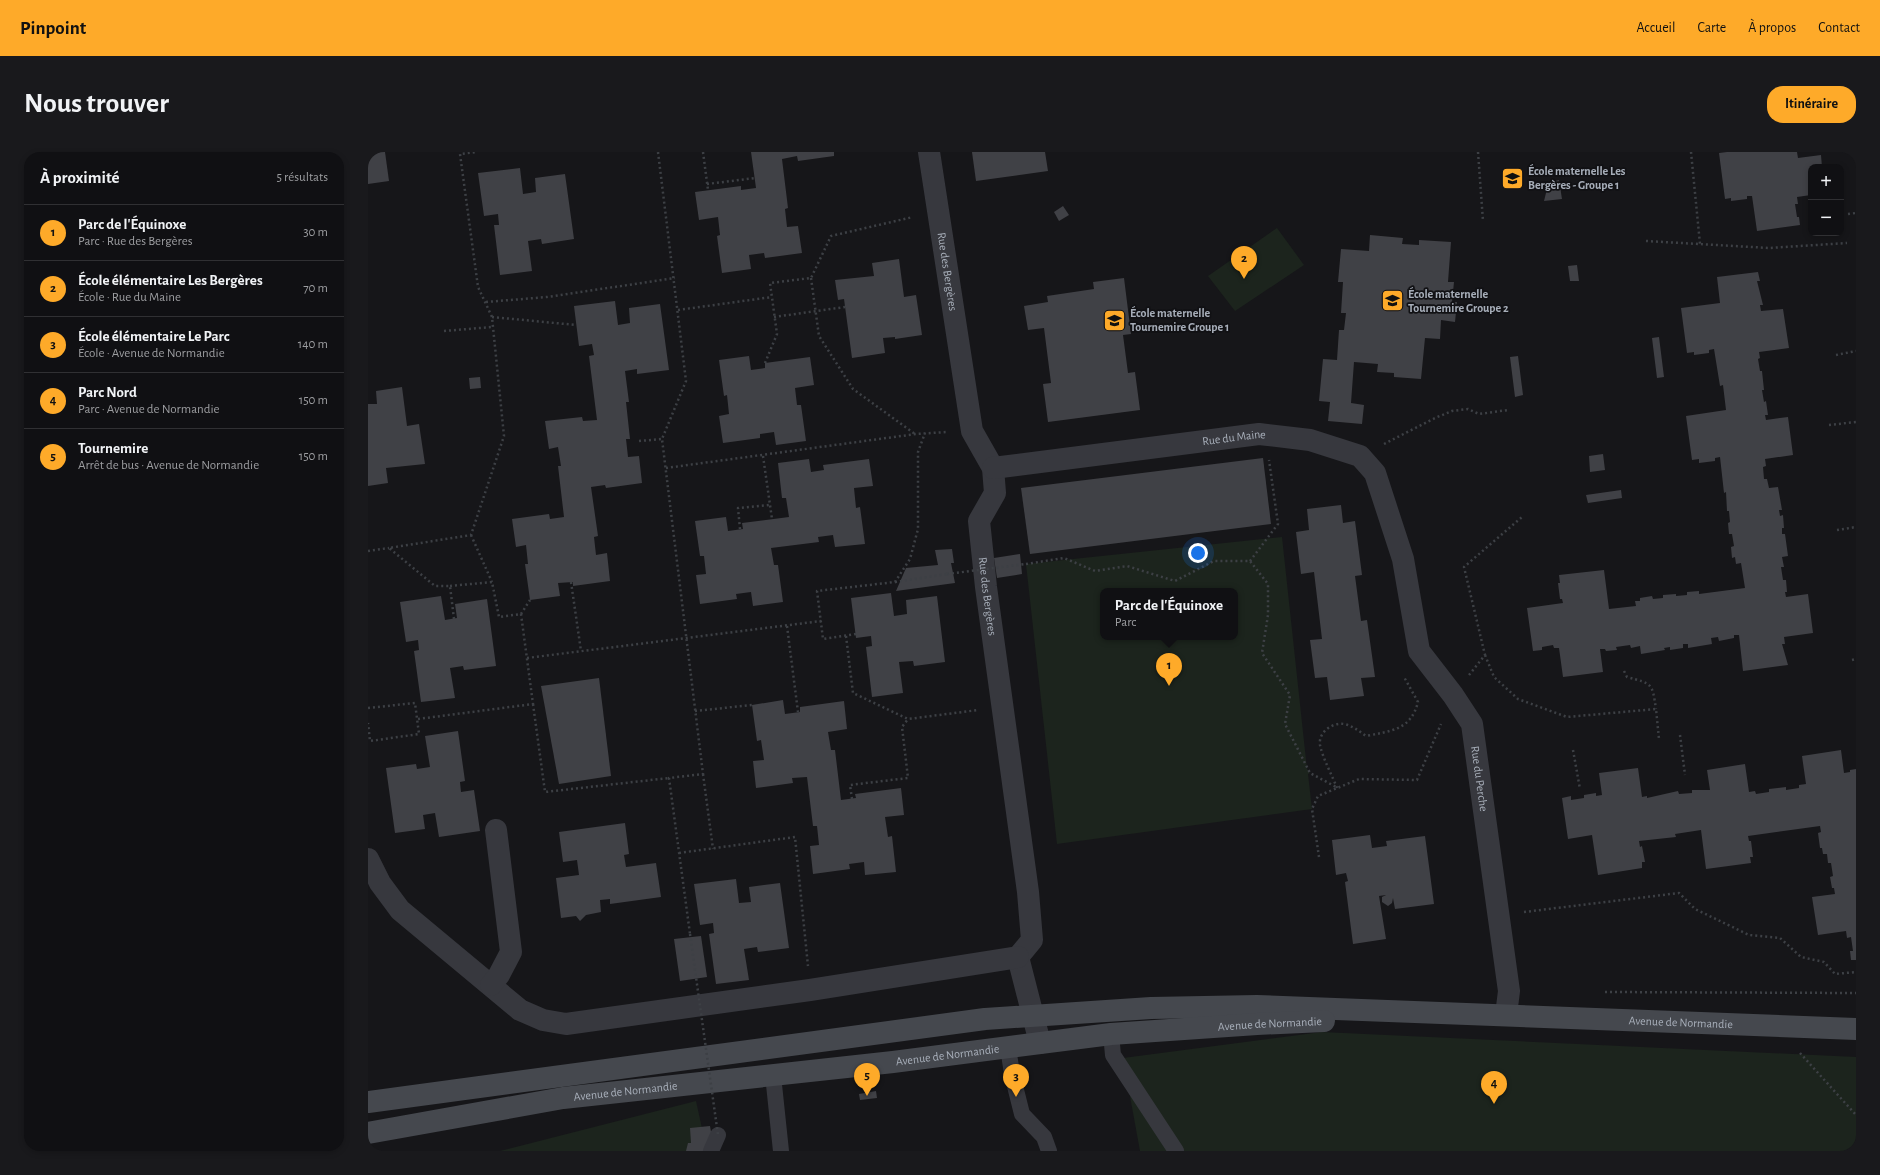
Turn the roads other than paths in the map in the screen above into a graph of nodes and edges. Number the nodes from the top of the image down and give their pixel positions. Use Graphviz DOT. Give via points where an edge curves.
graph roads {
  1 [pos="928,152"];
  2 [pos="993,468"];
  3 [pos="1403,559"];
  4 [pos="496,830"];
  5 [pos="368,859"];
  6 [pos="1018,957"];
  7 [pos="491,985"];
  8 [pos="1031,1014"];
  9 [pos="1506,1014"];
  10 [pos="1856,1028"];
  11 [pos="1111,1034"];
  12 [pos="1040,1043"];
  13 [pos="1008,1047"];
  14 [pos="773,1075"];
  15 [pos="368,1102"];
  16 [pos="368,1133"];
  17 [pos="718,1135"];
  18 [pos="710,1151"];
  19 [pos="782,1151"];
  20 [pos="1048,1151"];
  21 [pos="1176,1151"];
  1 -- 2 [label="street, Rue des Bergères" via="972,430"];
  2 -- 3 [label="street, Rue du Maine" via="1259,434 1310,440 1360,456 1375,473"];
  2 -- 6 [label="street, Rue des Bergères" via="995,493 979,521 1028,892 1032,940"];
  3 -- 9 [label="street, Rue du Perche" via="1419,651 1472,724 1509,991"];
  4 -- 7 [label="street" via="511,952"];
  5 -- 7 [label="street" via="380,883 400,910"];
  6 -- 7 [label="street" via="810,990 566,1024 543,1020 520,1010"];
  6 -- 8 [label="street"];
  8 -- 9 [label="street, Avenue de Normandie" via="1257,1006"];
  8 -- 12 [label="street"];
  8 -- 15 [label="street, Avenue de Normandie"];
  9 -- 10 [label="street, Avenue de Normandie"];
  9 -- 11 [label="street, Avenue de Normandie" via="1257,1024"];
  11 -- 12 [label="street, Avenue de Normandie"];
  11 -- 21 [label="lane" via="1113,1055"];
  12 -- 13 [label="street, Avenue de Normandie"];
  13 -- 14 [label="street, Avenue de Normandie"];
  13 -- 20 [label="lane" via="1022,1114 1044,1136"];
  14 -- 16 [label="street, Avenue de Normandie" via="563,1098"];
  14 -- 19 [label="lane"];
  17 -- 18 [label="lane"];
}
